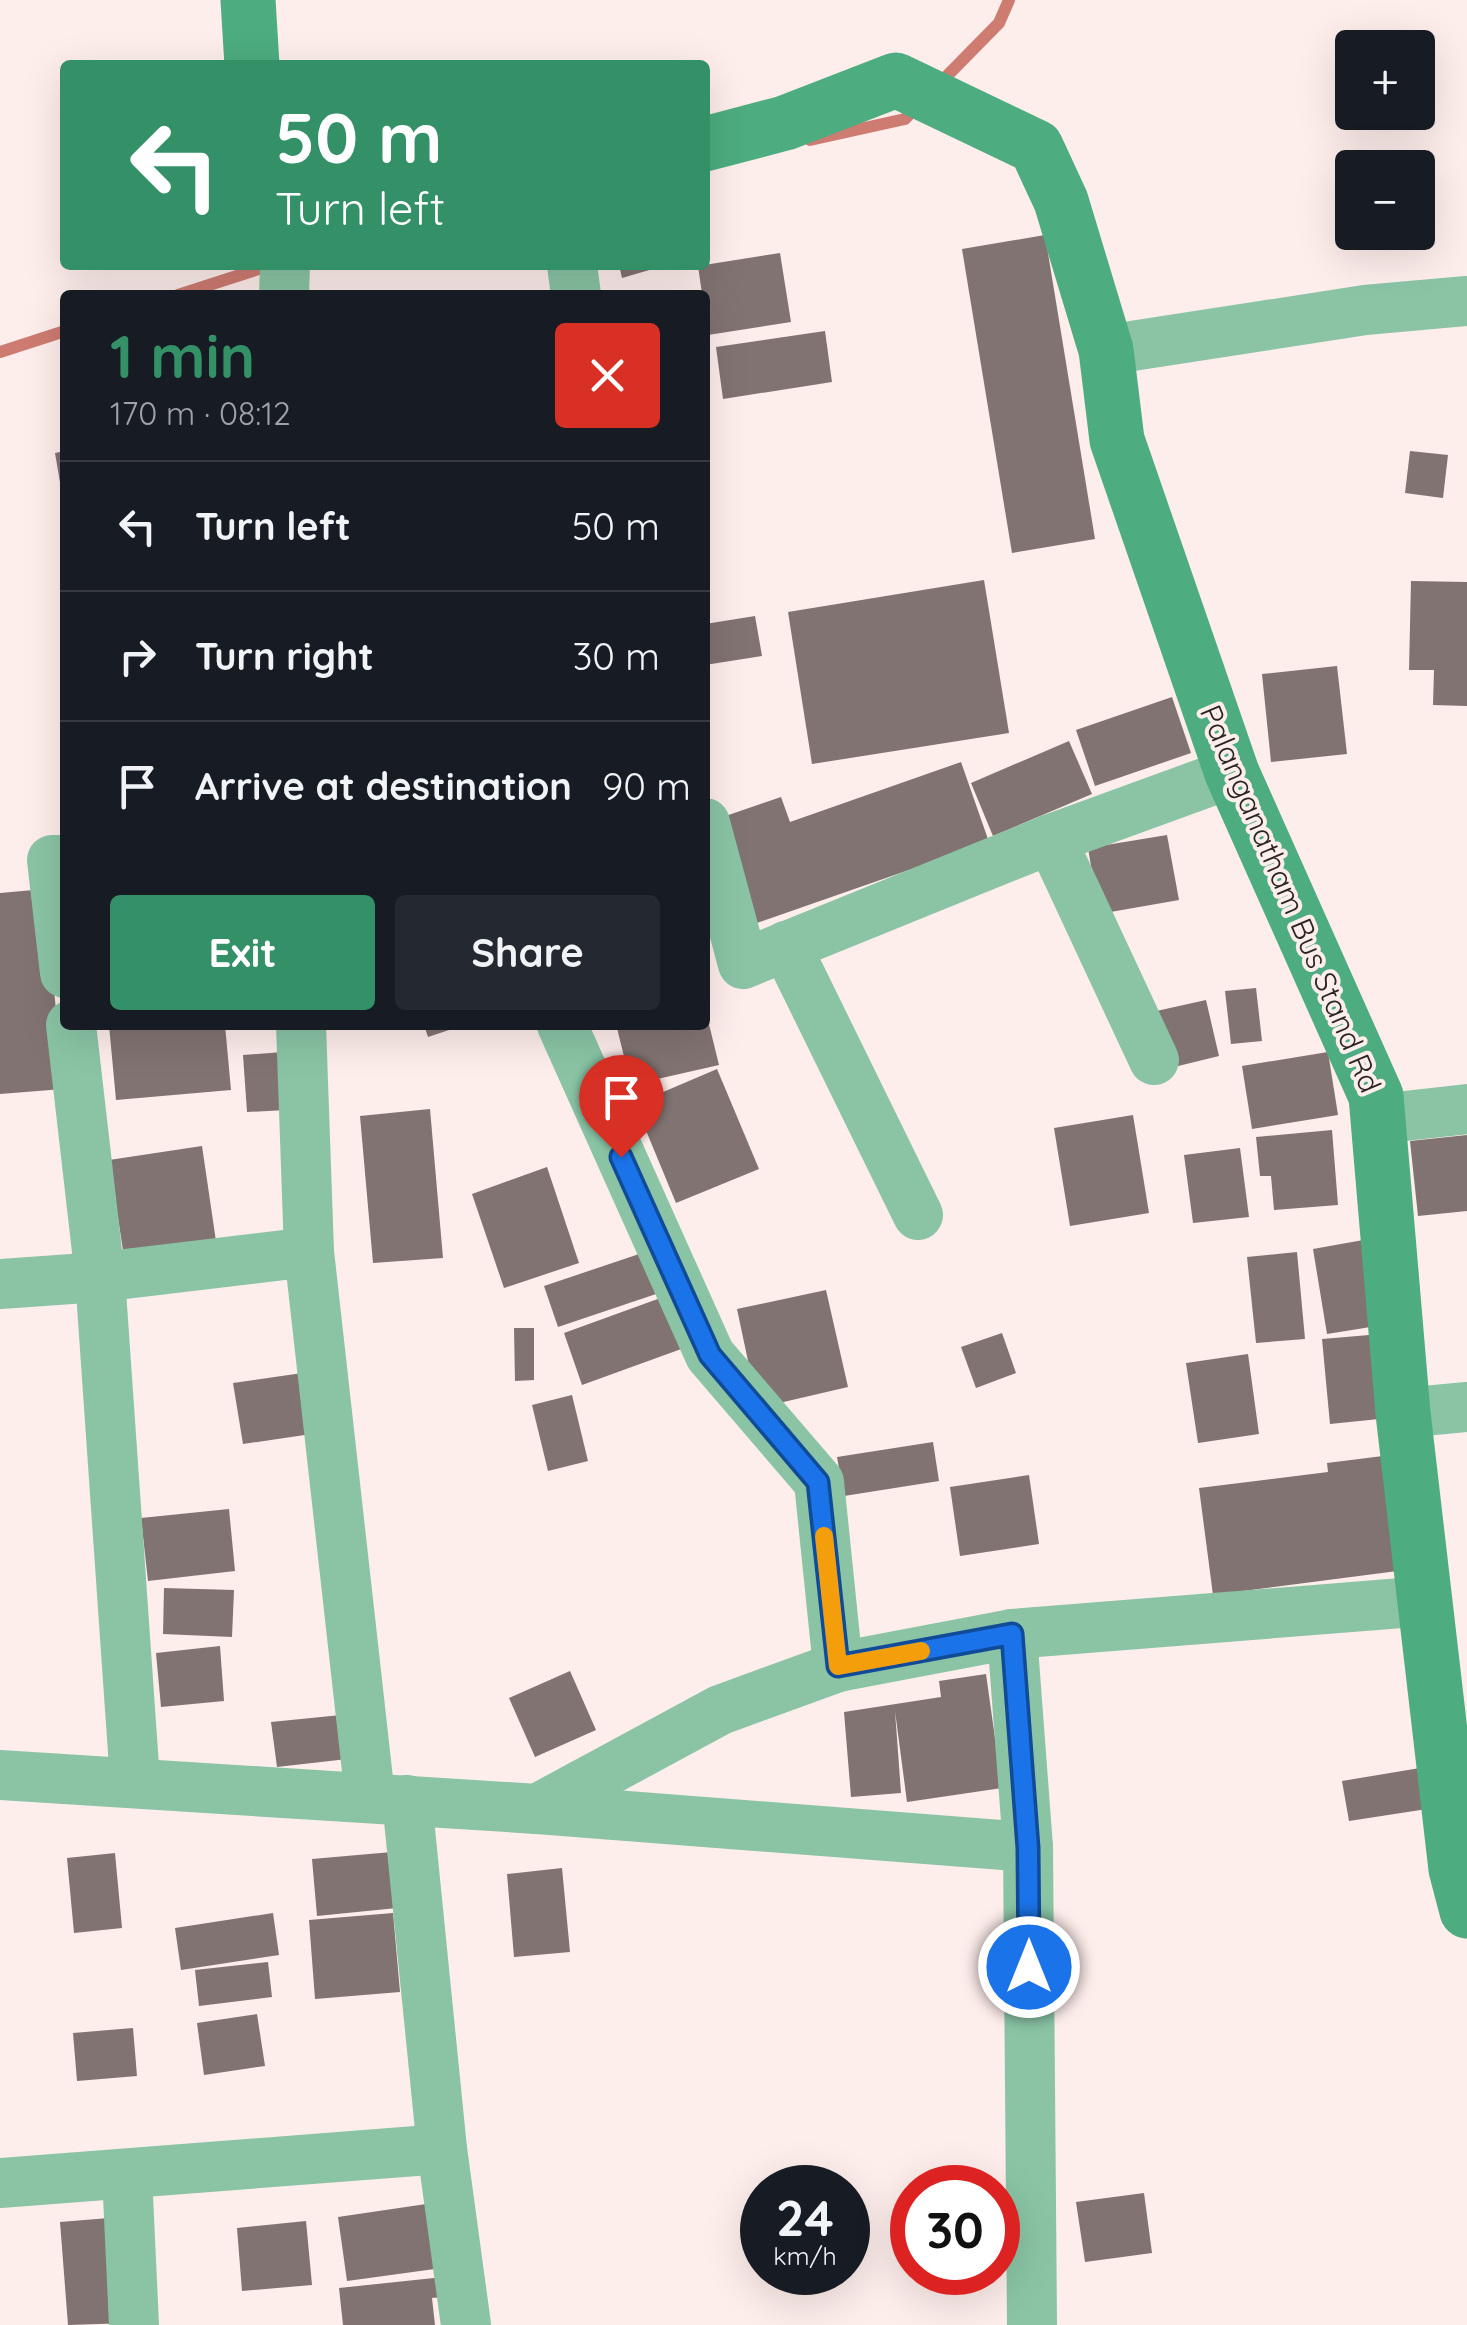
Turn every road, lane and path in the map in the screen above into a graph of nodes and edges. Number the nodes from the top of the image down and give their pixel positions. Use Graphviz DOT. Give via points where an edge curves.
graph roads {
  1 [pos="248,0"];
  2 [pos="252,60"];
  3 [pos="710,143"];
  4 [pos="1467,301"];
  5 [pos="1106,350"];
  6 [pos="1232,773"];
  7 [pos="1050,839"];
  8 [pos="710,840"];
  9 [pos="60,860"];
  10 [pos="60,930"];
  11 [pos="745,961"];
  12 [pos="72,1030"];
  13 [pos="301,1030"];
  14 [pos="564,1030"];
  15 [pos="1154,1060"];
  16 [pos="1467,1108"];
  17 [pos="1378,1119"];
  18 [pos="918,1214"];
  19 [pos="309,1252"];
  20 [pos="100,1277"];
  21 [pos="0,1284"];
  22 [pos="1467,1407"];
  23 [pos="1403,1413"];
  24 [pos="1427,1601"];
  25 [pos="1012,1634"];
  26 [pos="838,1666"];
  27 [pos="0,1776"];
  28 [pos="134,1781"];
  29 [pos="389,1799"];
  30 [pos="537,1808"];
  31 [pos="1028,1848"];
  32 [pos="1467,1911"];
  33 [pos="442,2149"];
  34 [pos="126,2174"];
  35 [pos="0,2184"];
  36 [pos="134,2325"];
  37 [pos="466,2325"];
  38 [pos="1032,2325"];
  1 -- 2 [label="street"];
  3 -- 5 [label="street, Palanganatham Bus Stand Rd" via="785,123 896,80 1036,147 1060,201"];
  4 -- 5 [label="street"];
  5 -- 6 [label="street, Palanganatham Bus Stand Rd" via="1117,440"];
  6 -- 7 [label="street"];
  6 -- 17 [label="street, Palanganatham Bus Stand Rd" via="1376,1096"];
  7 -- 11 [label="street"];
  7 -- 15 [label="street"];
  8 -- 11 [label="street"];
  9 -- 10 [label="street" via="52,860"];
  11 -- 18 [label="street"];
  12 -- 20 [label="street"];
  13 -- 19 [label="street"];
  14 -- 26 [label="street" via="710,1355 818,1482"];
  16 -- 17 [label="street"];
  17 -- 23 [label="street, Palanganatham Bus Stand Rd"];
  19 -- 20 [label="street"];
  19 -- 29 [label="street"];
  20 -- 21 [label="street"];
  20 -- 28 [label="street"];
  22 -- 23 [label="street"];
  23 -- 24 [label="street, Palanganatham Bus Stand Rd"];
  24 -- 25 [label="street"];
  24 -- 32 [label="street, Palanganatham Bus Stand Rd" via="1456,1870"];
  25 -- 26 [label="street"];
  25 -- 31 [label="street"];
  26 -- 30 [label="street" via="720,1710"];
  27 -- 28 [label="street"];
  28 -- 29 [label="street"];
  29 -- 30 [label="street"];
  29 -- 33 [label="street"];
  30 -- 31 [label="street"];
  31 -- 38 [label="street"];
  33 -- 34 [label="street"];
  33 -- 37 [label="street"];
  34 -- 35 [label="street"];
  34 -- 36 [label="street"];
}
